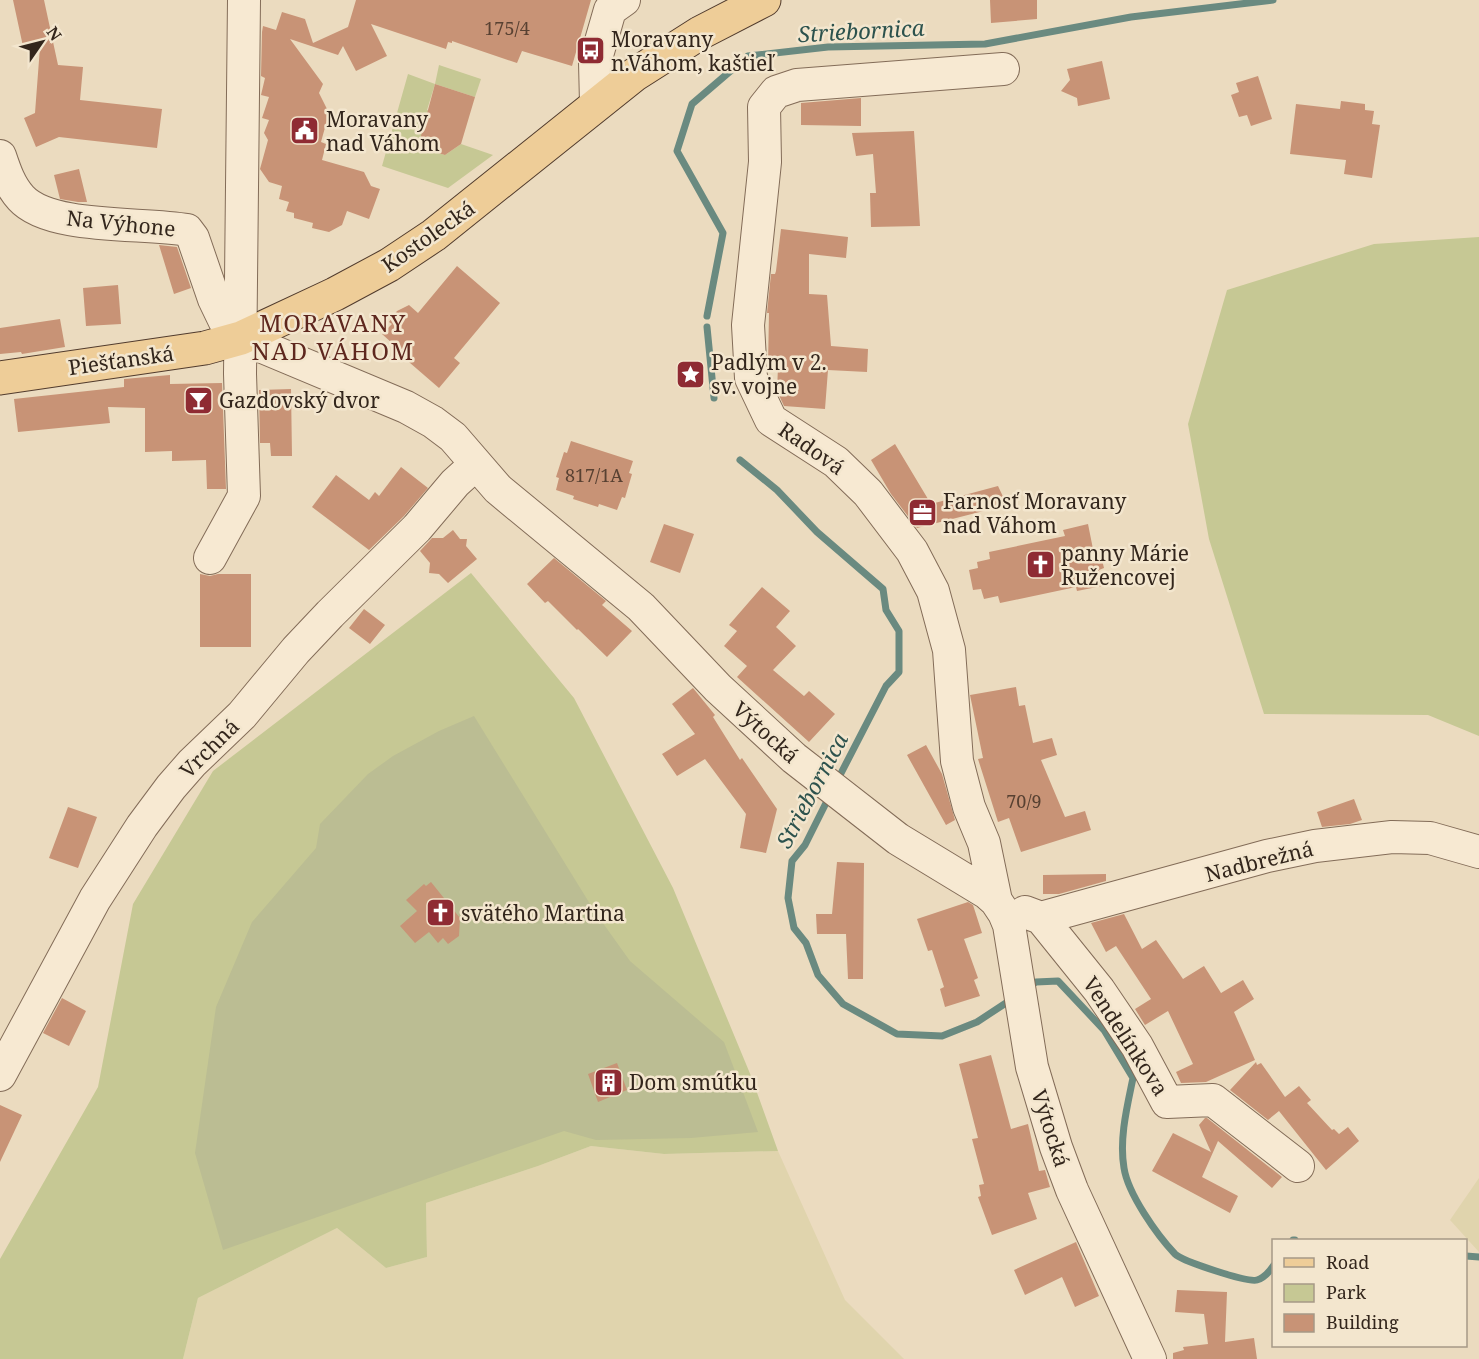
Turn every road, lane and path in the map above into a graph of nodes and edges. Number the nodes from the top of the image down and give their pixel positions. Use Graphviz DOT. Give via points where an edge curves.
graph roads {
  1 [pos="244,0"];
  2 [pos="764,0"];
  3 [pos="616,3"];
  4 [pos="1003,69"];
  5 [pos="596,103"];
  6 [pos="0,156"];
  7 [pos="241,338"];
  8 [pos="0,378"];
  9 [pos="476,464"];
  10 [pos="210,558"];
  11 [pos="1479,852"];
  12 [pos="996,901"];
  13 [pos="1041,918"];
  14 [pos="0,1075"];
  15 [pos="1298,1166"];
  16 [pos="1150,1359"];
  1 -- 7 [label="street"];
  2 -- 5 [label="main road, Kostolecká" via="668,52"];
  3 -- 5 [label="street" via="595,62"];
  4 -- 12 [label="street, Radová" via="797,85 776,92 764,107 765,162 748,325 751,378 771,420 836,462 868,493 912,551 933,591 949,650 957,761 984,843"];
  5 -- 7 [label="main road, Kostolecká" via="479,201 389,265"];
  6 -- 7 [label="street, Na Výhone" via="10,183 36,210 75,220 187,230 227,326"];
  7 -- 8 [label="main road, Piešťanská" via="175,354"];
  7 -- 9 [label="street, Výtocká" via="406,407 453,437"];
  7 -- 10 [label="street" via="244,496"];
  9 -- 12 [label="street, Výtocká" via="498,489 641,607 742,711 794,758 898,839"];
  9 -- 14 [label="street, Vrchná" via="296,650 242,715 171,787 95,899"];
  11 -- 13 [label="street, Nadbrežná" via="1430,837 1314,846"];
  12 -- 13 [label="street"];
  12 -- 16 [label="street, Výtocká" via="1009,925 1032,1067 1056,1147"];
  13 -- 15 [label="street, Vendelínkova" via="1099,990 1137,1046 1167,1102 1213,1100"];
}
